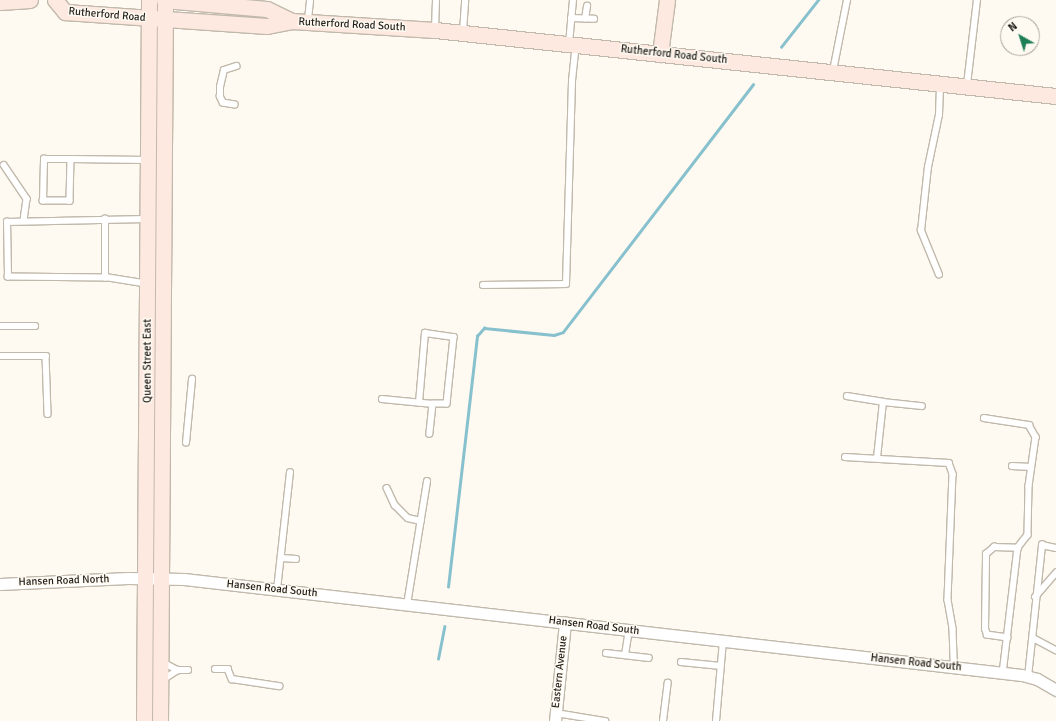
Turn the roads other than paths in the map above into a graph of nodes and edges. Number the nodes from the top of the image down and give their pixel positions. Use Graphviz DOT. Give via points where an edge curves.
graph roads {
  1 [pos="30,0"];
  2 [pos="55,0"];
  3 [pos="149,0"];
  4 [pos="164,0"];
  5 [pos="310,0"];
  6 [pos="436,0"];
  7 [pos="465,0"];
  8 [pos="573,0"];
  9 [pos="667,0"];
  10 [pos="846,0"];
  11 [pos="977,0"];
  12 [pos="0,2"];
  13 [pos="586,6"];
  14 [pos="222,12"];
  15 [pos="149,18"];
  16 [pos="571,18"];
  17 [pos="585,18"];
  18 [pos="594,19"];
  19 [pos="165,20"];
  20 [pos="308,23"];
  21 [pos="435,30"];
  22 [pos="463,32"];
  23 [pos="573,44"];
  24 [pos="660,54"];
  25 [pos="236,66"];
  26 [pos="833,73"];
  27 [pos="940,85"];
  28 [pos="967,87"];
  29 [pos="1056,96"];
  30 [pos="235,106"];
  31 [pos="71,159"];
  32 [pos="149,160"];
  33 [pos="164,160"];
  34 [pos="4,165"];
  35 [pos="105,219"];
  36 [pos="149,219"];
  37 [pos="24,221"];
  38 [pos="939,275"];
  39 [pos="105,278"];
  40 [pos="148,284"];
  41 [pos="483,285"];
  42 [pos="0,326"];
  43 [pos="35,326"];
  44 [pos="0,356"];
  45 [pos="192,379"];
  46 [pos="847,396"];
  47 [pos="382,399"];
  48 [pos="883,402"];
  49 [pos="419,403"];
  50 [pos="433,404"];
  51 [pos="922,406"];
  52 [pos="48,414"];
  53 [pos="984,418"];
  54 [pos="430,434"];
  55 [pos="186,443"];
  56 [pos="845,457"];
  57 [pos="877,458"];
  58 [pos="1012,466"];
  59 [pos="1031,467"];
  60 [pos="290,473"];
  61 [pos="427,482"];
  62 [pos="387,488"];
  63 [pos="421,521"];
  64 [pos="1018,548"];
  65 [pos="1056,548"];
  66 [pos="282,558"];
  67 [pos="296,559"];
  68 [pos="1056,573"];
  69 [pos="128,578"];
  70 [pos="145,579"];
  71 [pos="161,579"];
  72 [pos="0,584"];
  73 [pos="278,590"];
  74 [pos="1035,597"];
  75 [pos="407,605"];
  76 [pos="565,623"];
  77 [pos="629,630"];
  78 [pos="1008,638"];
  79 [pos="1033,638"];
  80 [pos="723,641"];
  81 [pos="1056,650"];
  82 [pos="606,653"];
  83 [pos="625,655"];
  84 [pos="649,658"];
  85 [pos="160,661"];
  86 [pos="681,662"];
  87 [pos="721,666"];
  88 [pos="954,667"];
  89 [pos="215,669"];
  90 [pos="178,670"];
  91 [pos="188,670"];
  92 [pos="1003,673"];
  93 [pos="1028,677"];
  94 [pos="160,682"];
  95 [pos="668,684"];
  96 [pos="280,686"];
  97 [pos="1056,690"];
  98 [pos="555,717"];
  99 [pos="144,721"];
  100 [pos="160,721"];
  101 [pos="605,721"];
  102 [pos="663,721"];
  103 [pos="716,721"];
  1 -- 12 [label="main road"];
  2 -- 15 [label="main road, Rutherford Road" via="65,12"];
  3 -- 15 [label="main road, Queen Street East"];
  4 -- 14 [label="main road, Rutherford Road South"];
  4 -- 19 [label="main road, Queen Street East"];
  5 -- 20 [label="lane"];
  6 -- 21 [label="lane"];
  7 -- 22 [label="lane"];
  8 -- 16 [label="lane"];
  9 -- 24 [label="main road"];
  10 -- 26 [label="lane"];
  11 -- 28 [label="lane"];
  13 -- 17 [label="lane"];
  14 -- 19 [label="main road, Rutherford Road South"];
  14 -- 20 [label="main road, Rutherford Road South" via="267,9 292,21"];
  15 -- 19 [label="main road, Rutherford Road"];
  15 -- 32 [label="main road, Queen Street East"];
  16 -- 17 [label="lane"];
  16 -- 23 [label="lane"];
  17 -- 18 [label="lane"];
  19 -- 33 [label="main road, Queen Street East"];
  20 -- 21 [label="main road, Rutherford Road South"];
  21 -- 22 [label="main road, Rutherford Road South"];
  22 -- 23 [label="main road, Rutherford Road South"];
  23 -- 24 [label="main road, Rutherford Road South"];
  23 -- 41 [label="lane" via="566,284"];
  24 -- 26 [label="main road, Rutherford Road South"];
  25 -- 30 [label="lane" via="224,70 220,87 223,103"];
  26 -- 27 [label="main road, Rutherford Road South"];
  27 -- 28 [label="main road, Rutherford Road South"];
  27 -- 38 [label="lane" via="939,115 928,167 921,231"];
  28 -- 29 [label="main road, Rutherford Road South"];
  31 -- 31 [label="lane" via="44,159 43,200 70,201"];
  31 -- 32 [label="lane"];
  32 -- 33 [label="lane"];
  32 -- 36 [label="main road, Queen Street East"];
  33 -- 71 [label="main road, Queen Street East"];
  34 -- 37 [label="lane" via="27,199"];
  35 -- 36 [label="lane"];
  35 -- 37 [label="lane"];
  35 -- 39 [label="lane"];
  36 -- 40 [label="main road, Queen Street East"];
  37 -- 39 [label="lane" via="7,222 8,277"];
  39 -- 40 [label="lane"];
  40 -- 70 [label="main road, Queen Street East"];
  42 -- 43 [label="lane"];
  44 -- 52 [label="lane" via="46,356"];
  45 -- 55 [label="lane"];
  46 -- 48 [label="lane"];
  47 -- 49 [label="lane"];
  48 -- 51 [label="lane"];
  48 -- 57 [label="lane"];
  49 -- 50 [label="lane"];
  49 -- 50 [label="lane" via="425,333 454,337 447,404"];
  50 -- 54 [label="lane"];
  53 -- 59 [label="lane" via="1030,425 1036,437"];
  56 -- 57 [label="lane"];
  57 -- 88 [label="lane" via="948,463 953,474 948,600 953,629"];
  58 -- 59 [label="lane"];
  59 -- 64 [label="lane" via="1028,535"];
  60 -- 66 [label="lane"];
  61 -- 63 [label="lane"];
  62 -- 63 [label="lane" via="395,505 408,518"];
  63 -- 75 [label="lane"];
  64 -- 78 [label="lane"];
  64 -- 78 [label="lane" via="994,547 986,554 985,629 987,635"];
  65 -- 74 [label="lane" via="1042,545"];
  66 -- 67 [label="lane"];
  66 -- 73 [label="lane"];
  68 -- 74 [label="lane"];
  69 -- 70 [label="street, Hansen Road South"];
  69 -- 72 [label="street, Hansen Road North"];
  70 -- 71 [label="street, Hansen Road South"];
  70 -- 99 [label="main road, Queen Street East"];
  71 -- 73 [label="street, Hansen Road South"];
  71 -- 85 [label="main road, Queen Street East"];
  73 -- 75 [label="street, Hansen Road South"];
  74 -- 79 [label="lane"];
  75 -- 76 [label="street, Hansen Road South"];
  76 -- 77 [label="street, Hansen Road South"];
  76 -- 98 [label="street, Eastern Avenue"];
  77 -- 80 [label="street, Hansen Road South"];
  77 -- 83 [label="lane"];
  78 -- 92 [label="lane"];
  79 -- 81 [label="lane"];
  79 -- 93 [label="lane"];
  80 -- 87 [label="lane"];
  80 -- 88 [label="street, Hansen Road South"];
  82 -- 83 [label="lane"];
  83 -- 84 [label="lane"];
  85 -- 90 [label="lane"];
  85 -- 94 [label="main road, Queen Street East"];
  86 -- 87 [label="lane"];
  87 -- 103 [label="lane"];
  88 -- 92 [label="street, Hansen Road South"];
  89 -- 96 [label="lane" via="228,669 232,680"];
  90 -- 91 [label="lane"];
  90 -- 94 [label="lane"];
  92 -- 93 [label="street, Hansen Road South"];
  93 -- 97 [label="street, Hansen Road South"];
  94 -- 100 [label="main road, Queen Street East"];
  95 -- 102 [label="lane"];
  98 -- 101 [label="lane"];
}
